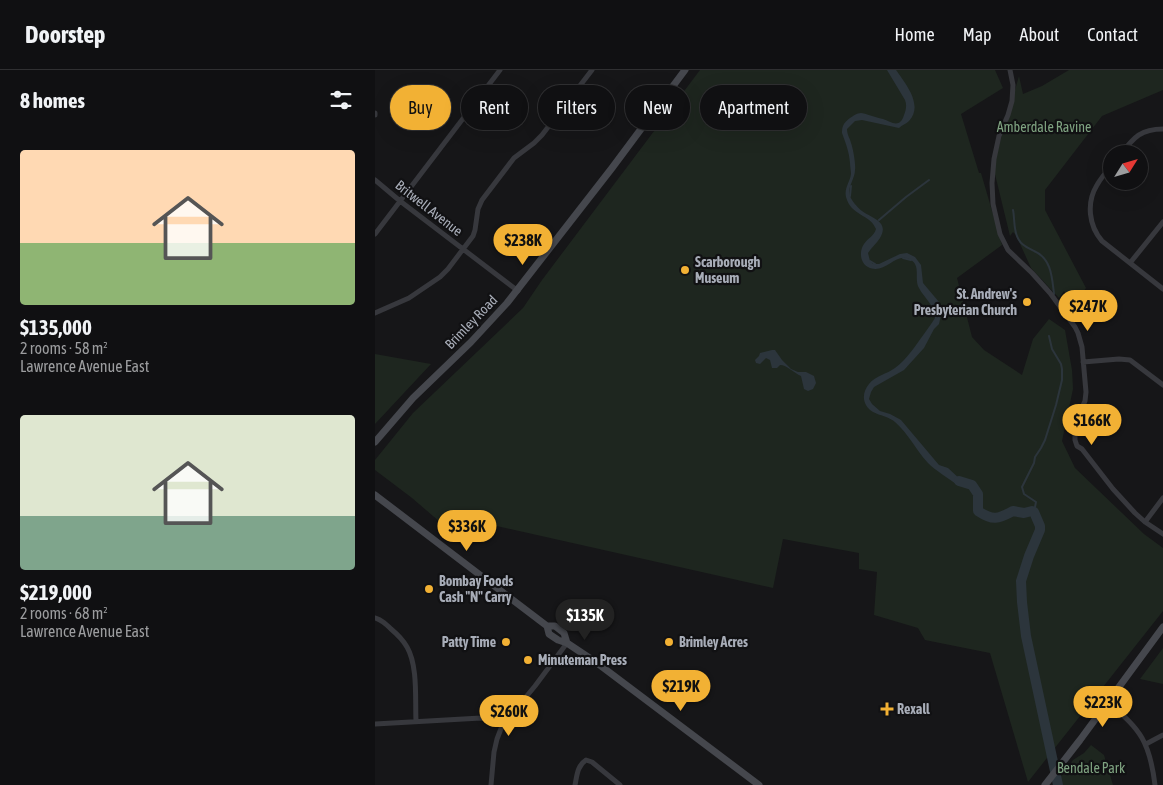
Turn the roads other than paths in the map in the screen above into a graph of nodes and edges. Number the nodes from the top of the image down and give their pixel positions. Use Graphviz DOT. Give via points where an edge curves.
graph roads {
  1 [pos="500,70"];
  2 [pos="592,70"];
  3 [pos="685,70"];
  4 [pos="1009,70"];
  5 [pos="1163,129"];
  6 [pos="1128,145"];
  7 [pos="1103,177"];
  8 [pos="375,180"];
  9 [pos="400,201"];
  10 [pos="1163,222"];
  11 [pos="375,234"];
  12 [pos="463,249"];
  13 [pos="1130,263"];
  14 [pos="1163,289"];
  15 [pos="517,291"];
  16 [pos="375,314"];
  17 [pos="1083,362"];
  18 [pos="1163,385"];
  19 [pos="375,442"];
  20 [pos="375,495"];
  21 [pos="1163,498"];
  22 [pos="1145,522"];
  23 [pos="1163,534"];
  24 [pos="375,618"];
  25 [pos="1163,627"];
  26 [pos="567,642"];
  27 [pos="1108,702"];
  28 [pos="416,721"];
  29 [pos="375,724"];
  30 [pos="503,726"];
  31 [pos="1163,735"];
  32 [pos="1146,744"];
  33 [pos="1047,782"];
  34 [pos="491,785"];
  35 [pos="575,785"];
  36 [pos="621,785"];
  37 [pos="759,785"];
  38 [pos="1155,785"];
  1 -- 9 [label="street"];
  2 -- 12 [label="street" via="539,139 514,158 482,200 475,230"];
  3 -- 15 [label="main road, Brimley Road"];
  4 -- 17 [label="street" via="1013,85 1011,104 999,136 992,174 993,204 1000,234 1008,250 1050,293 1075,327"];
  5 -- 6 [label="street" via="1138,135"];
  7 -- 13 [label="street" via="1093,192 1090,214 1097,235"];
  8 -- 9 [label="street, Britwell Avenue"];
  9 -- 11 [label="street"];
  9 -- 12 [label="street, Britwell Avenue"];
  10 -- 13 [label="street"];
  12 -- 15 [label="street, Britwell Avenue"];
  12 -- 16 [label="street" via="448,269 428,286"];
  13 -- 14 [label="street"];
  15 -- 19 [label="main road, Brimley Road"];
  17 -- 18 [label="street" via="1130,360"];
  17 -- 22 [label="street" via="1086,392 1075,428 1077,446"];
  20 -- 26 [label="main road" via="547,626 555,626 564,632"];
  21 -- 22 [label="street"];
  22 -- 23 [label="street"];
  24 -- 28 [label="street" via="395,632 410,653 414,667"];
  25 -- 27 [label="main road"];
  26 -- 30 [label="street"];
  26 -- 37 [label="main road"];
  27 -- 32 [label="street" via="1131,721"];
  27 -- 33 [label="main road"];
  28 -- 29 [label="street"];
  28 -- 30 [label="street" via="481,718"];
  30 -- 34 [label="street" via="494,752"];
  31 -- 32 [label="street"];
  32 -- 38 [label="street"];
  35 -- 36 [label="street" via="581,764 586,760"];
}
